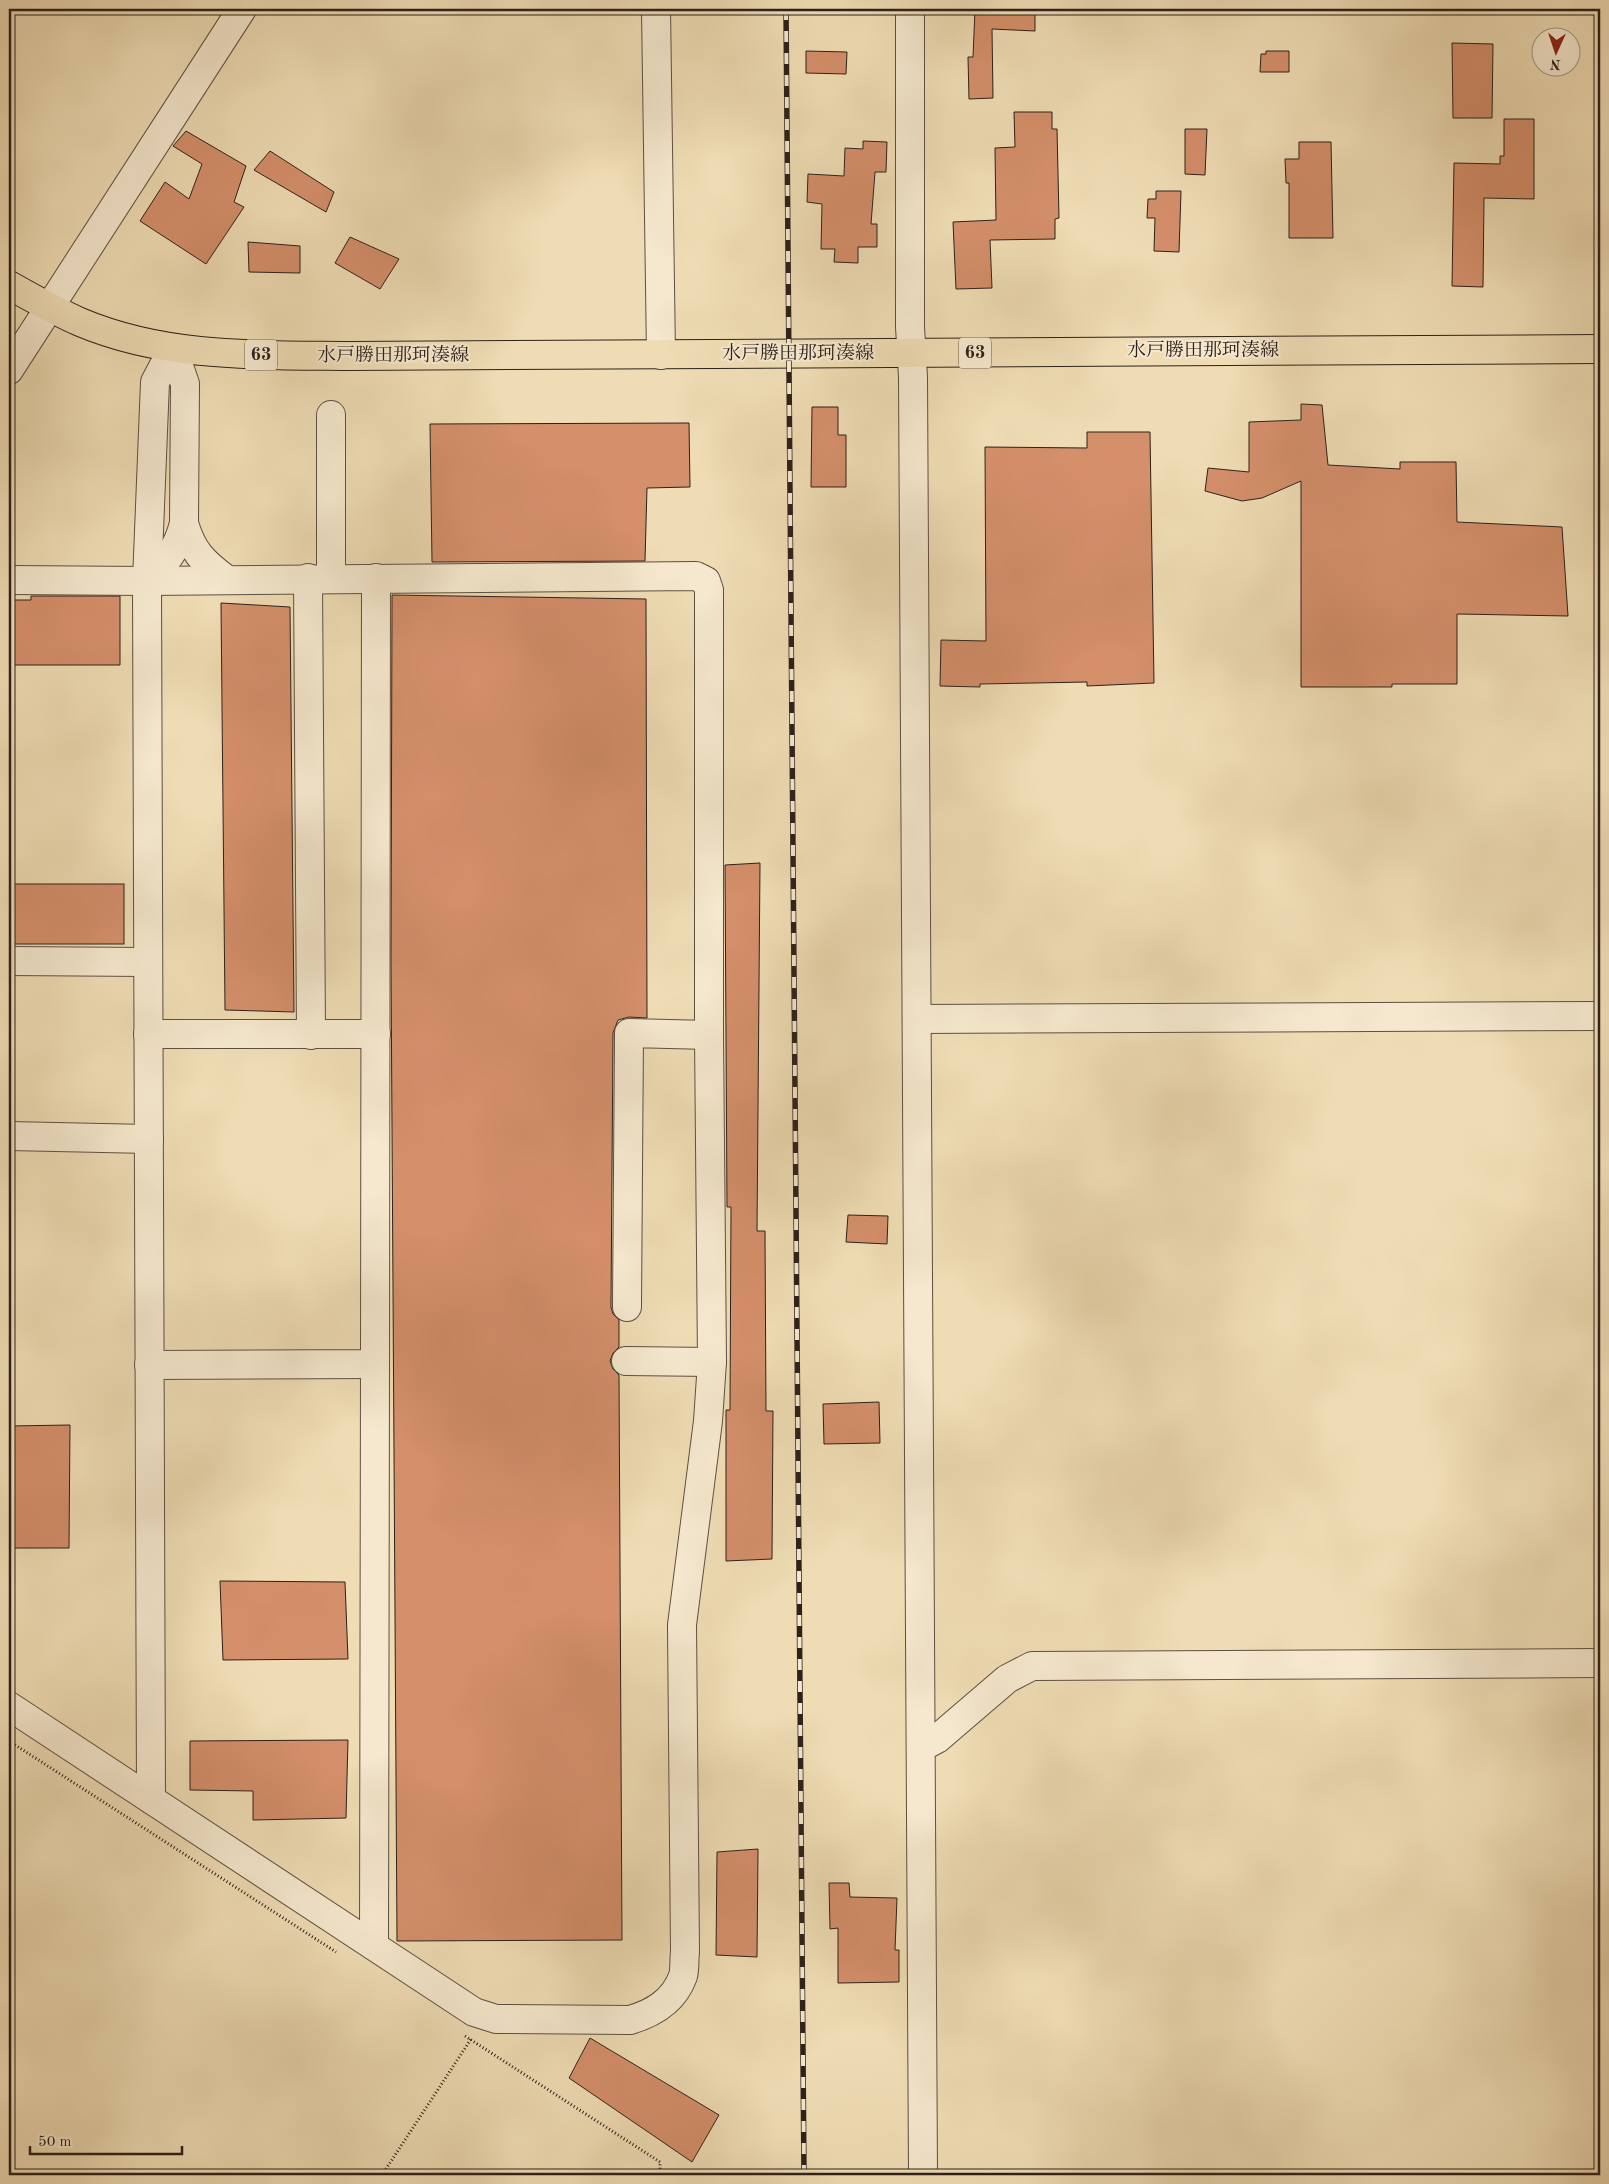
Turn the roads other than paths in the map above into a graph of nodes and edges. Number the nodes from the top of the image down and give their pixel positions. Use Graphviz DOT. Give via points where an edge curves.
graph roads {
  1 [pos="242,9"];
  2 [pos="656,9"];
  3 [pos="910,9"];
  4 [pos="9,285"];
  5 [pos="50,307"];
  6 [pos="173,348"];
  7 [pos="1600,349"];
  8 [pos="912,353"];
  9 [pos="661,355"];
  10 [pos="9,370"];
  11 [pos="331,415"];
  12 [pos="184,522"];
  13 [pos="320,578"];
  14 [pos="376,578"];
  15 [pos="226,579"];
  16 [pos="9,580"];
  17 [pos="147,580"];
  18 [pos="9,962"];
  19 [pos="147,962"];
  20 [pos="1600,1016"];
  21 [pos="917,1019"];
  22 [pos="148,1034"];
  23 [pos="376,1034"];
  24 [pos="311,1035"];
  25 [pos="709,1035"];
  26 [pos="9,1136"];
  27 [pos="148,1139"];
  28 [pos="627,1307"];
  29 [pos="626,1361"];
  30 [pos="712,1362"];
  31 [pos="375,1364"];
  32 [pos="149,1365"];
  33 [pos="1600,1663"];
  34 [pos="9,1706"];
  35 [pos="922,1746"];
  36 [pos="151,1799"];
  37 [pos="374,1946"];
  38 [pos="924,2175"];
  1 -- 5 [label="street"];
  2 -- 9 [label="street"];
  3 -- 8 [label="street"];
  4 -- 5 [label="main road, 水戸勝田那珂湊線 / 63"];
  5 -- 6 [label="main road, 水戸勝田那珂湊線 / 63" via="110,332"];
  5 -- 10 [label="street"];
  6 -- 9 [label="main road, 水戸勝田那珂湊線 / 63" via="290,355"];
  6 -- 12 [label="street" via="185,384"];
  6 -- 17 [label="street" via="154,382"];
  7 -- 8 [label="main road, 水戸勝田那珂湊線 / 63"];
  8 -- 9 [label="main road, 水戸勝田那珂湊線 / 63"];
  8 -- 21 [label="street"];
  11 -- 13 [label="street"];
  12 -- 15 [label="street" via="194,550"];
  12 -- 17 [label="street" via="180,539 164,566"];
  13 -- 14 [label="street"];
  13 -- 15 [label="street"];
  13 -- 24 [label="street"];
  14 -- 23 [label="street"];
  14 -- 25 [label="street" via="696,576 706,581 709,590"];
  15 -- 17 [label="street"];
  16 -- 17 [label="street"];
  17 -- 19 [label="street"];
  18 -- 19 [label="street"];
  19 -- 22 [label="street"];
  20 -- 21 [label="street"];
  21 -- 35 [label="street"];
  22 -- 24 [label="street"];
  22 -- 27 [label="street"];
  23 -- 24 [label="street"];
  23 -- 31 [label="street"];
  25 -- 28 [label="street" via="629,1033"];
  25 -- 30 [label="street"];
  26 -- 27 [label="street"];
  27 -- 32 [label="street"];
  29 -- 30 [label="street"];
  30 -- 37 [label="street" via="708,1420 682,1625 685,1952 683,1975 671,1997 651,2014 630,2020 496,2019 474,2012"];
  31 -- 32 [label="street"];
  31 -- 37 [label="street"];
  32 -- 36 [label="street"];
  33 -- 35 [label="street" via="1032,1666 1007,1679 937,1739"];
  34 -- 36 [label="street"];
  35 -- 38 [label="street"];
  36 -- 37 [label="street"];
}
